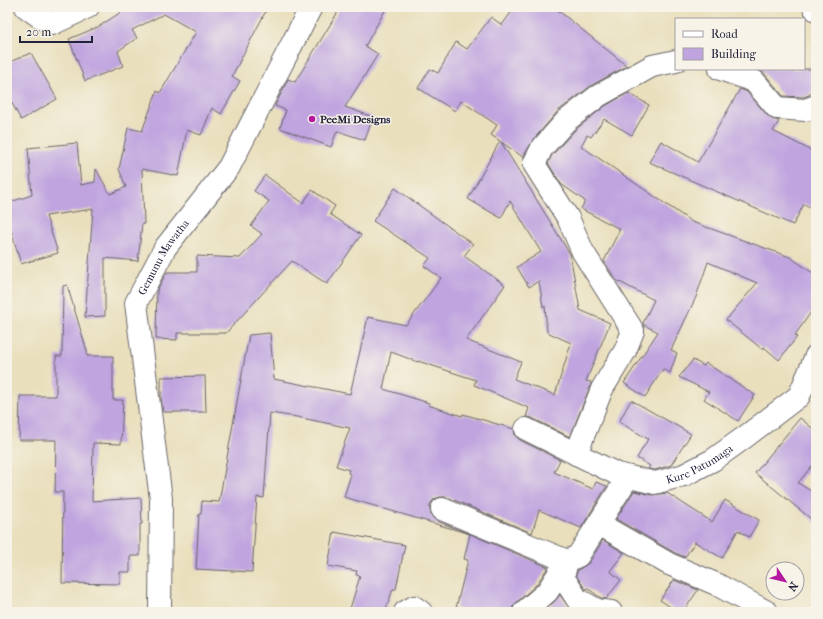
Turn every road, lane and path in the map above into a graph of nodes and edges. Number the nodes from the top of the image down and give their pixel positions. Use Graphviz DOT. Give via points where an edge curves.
graph roads {
  1 [pos="26,7"];
  2 [pos="88,7"];
  3 [pos="311,7"];
  4 [pos="814,7"];
  5 [pos="816,10"];
  6 [pos="675,61"];
  7 [pos="723,70"];
  8 [pos="816,106"];
  9 [pos="816,356"];
  10 [pos="526,429"];
  11 [pos="576,454"];
  12 [pos="628,477"];
  13 [pos="442,509"];
  14 [pos="599,524"];
  15 [pos="567,561"];
  16 [pos="160,612"];
  17 [pos="406,612"];
  18 [pos="421,612"];
  19 [pos="524,612"];
  20 [pos="611,612"];
  21 [pos="767,612"];
  1 -- 2 [label="street" via="52,24"];
  3 -- 16 [label="street, Gemunu Mawatha" via="229,167 165,248 136,303 160,499"];
  4 -- 5 [label="street"];
  6 -- 11 [label="street" via="652,66 598,96 566,121 542,148 534,164 568,218 583,252 633,331 625,352 602,389"];
  7 -- 8 [label="street" via="754,81 777,108 805,110"];
  9 -- 12 [label="street, Kure Patumaga" via="799,396 713,460 684,475 656,483"];
  10 -- 11 [label="street, Kure Patumaga"];
  11 -- 12 [label="street, Kure Patumaga"];
  12 -- 14 [label="street"];
  13 -- 15 [label="street"];
  14 -- 15 [label="street" via="578,556"];
  14 -- 21 [label="street" via="669,564 716,584"];
  15 -- 19 [label="street" via="547,592"];
  15 -- 20 [label="street" via="563,577 577,599 597,610"];
  17 -- 18 [label="street" via="414,607"];
}
